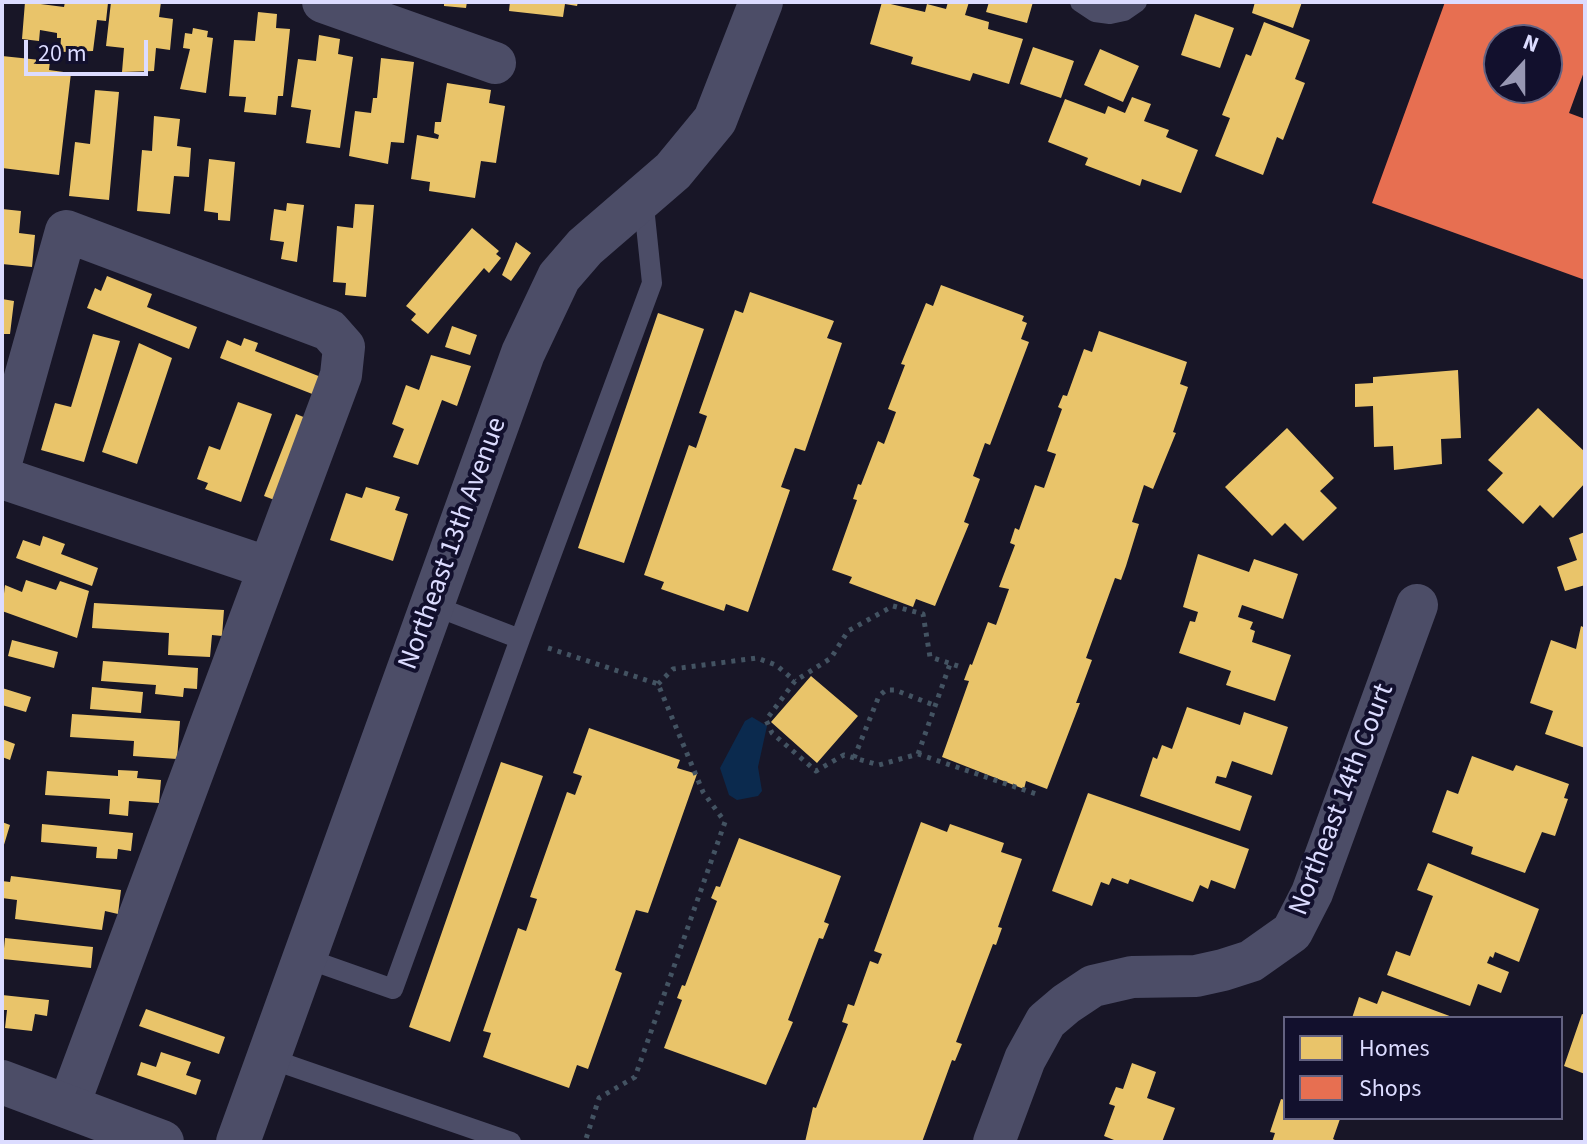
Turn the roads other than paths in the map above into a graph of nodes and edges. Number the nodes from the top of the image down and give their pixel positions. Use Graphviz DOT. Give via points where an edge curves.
graph roads {
  1 [pos="323,2"];
  2 [pos="761,2"];
  3 [pos="1080,2"];
  4 [pos="1137,2"];
  5 [pos="495,63"];
  6 [pos="643,197"];
  7 [pos="2,459"];
  8 [pos="2,478"];
  9 [pos="269,568"];
  10 [pos="432,605"];
  11 [pos="1417,605"];
  12 [pos="520,639"];
  13 [pos="305,958"];
  14 [pos="268,1058"];
  15 [pos="2,1082"];
  16 [pos="68,1107"];
  17 [pos="162,1142"];
  18 [pos="238,1142"];
  19 [pos="511,1142"];
  20 [pos="994,1142"];
  1 -- 5 [label="street"];
  2 -- 6 [label="street, Northeast 13th Avenue" via="715,120 673,171"];
  3 -- 4 [label="lane" via="1110,14"];
  6 -- 10 [label="street, Northeast 13th Avenue" via="559,277 523,353"];
  6 -- 12 [label="lane" via="652,283"];
  7 -- 9 [label="street" via="66,231 329,330 344,347 341,375"];
  8 -- 9 [label="street"];
  9 -- 16 [label="street"];
  10 -- 12 [label="lane"];
  10 -- 13 [label="street, Northeast 13th Avenue"];
  11 -- 20 [label="street, Northeast 14th Court" via="1312,893 1292,932 1251,961 1223,970 1132,977 1093,986 1066,1004 1046,1021 1025,1059"];
  12 -- 13 [label="lane" via="393,989"];
  13 -- 14 [label="street, Northeast 13th Avenue"];
  14 -- 18 [label="street, Northeast 13th Avenue"];
  14 -- 19 [label="lane"];
  15 -- 16 [label="street"];
  16 -- 17 [label="street"];
}
